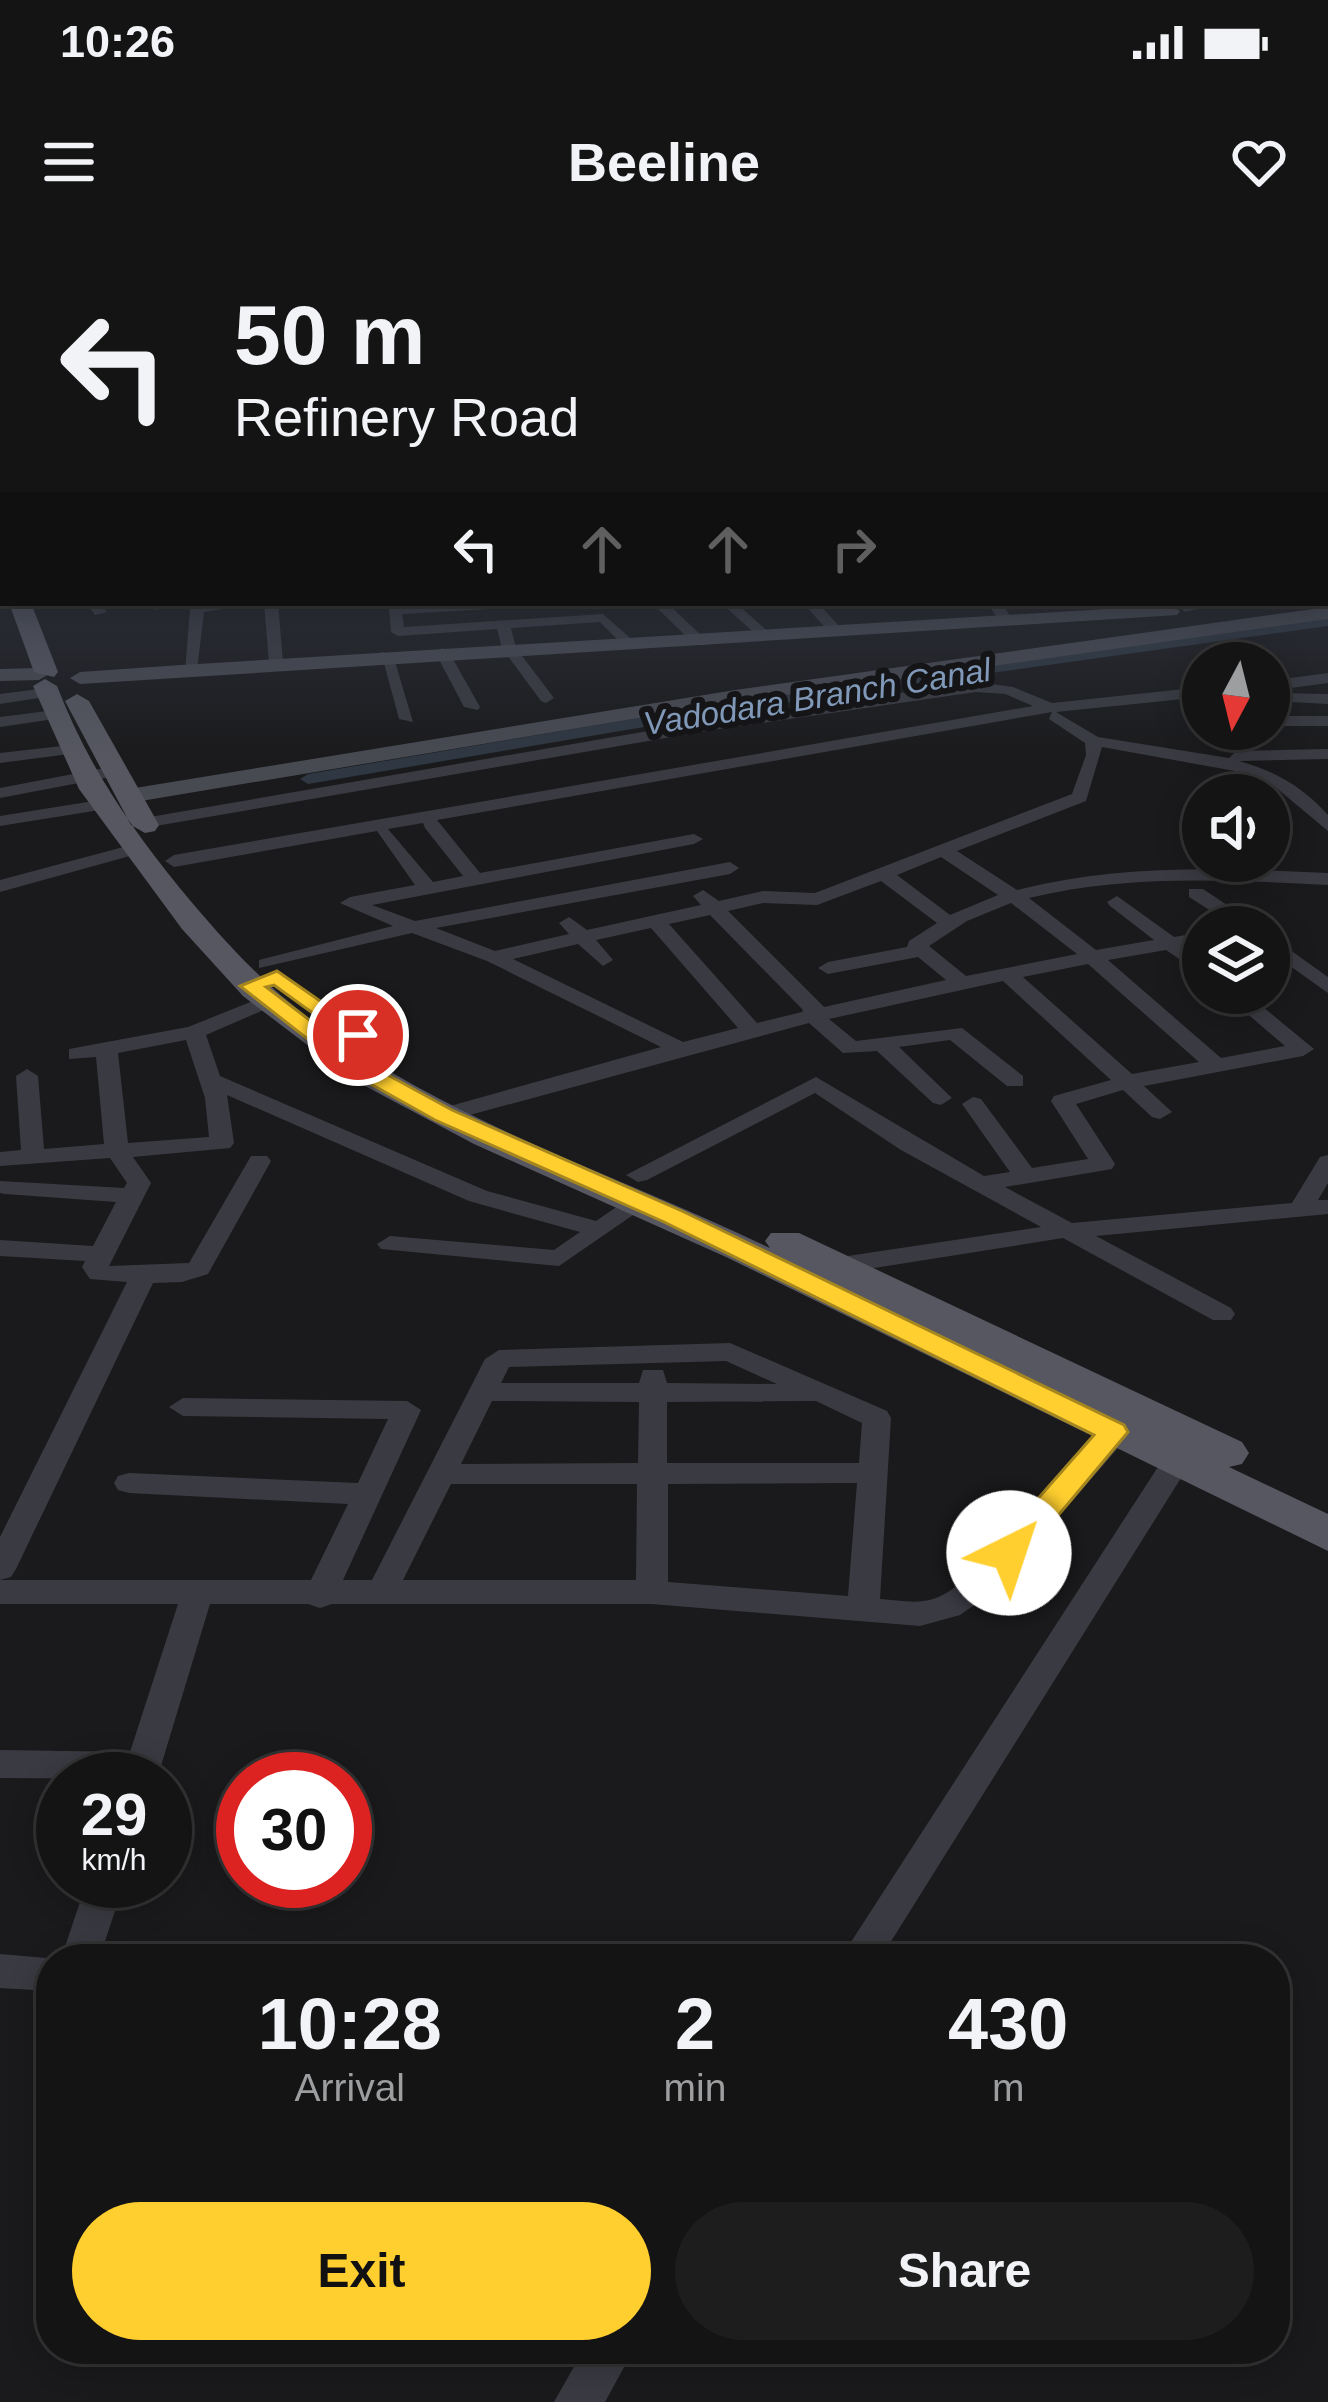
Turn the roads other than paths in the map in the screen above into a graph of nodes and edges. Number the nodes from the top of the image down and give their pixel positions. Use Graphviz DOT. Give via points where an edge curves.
graph roads {
  1 [pos="21,606"];
  2 [pos="38,606"];
  3 [pos="224,606"];
  4 [pos="272,606"];
  5 [pos="392,606"];
  6 [pos="595,606"];
  7 [pos="662,606"];
  8 [pos="731,606"];
  9 [pos="813,606"];
  10 [pos="1186,606"];
  11 [pos="1154,608"];
  12 [pos="1079,609"];
  13 [pos="999,610"];
  14 [pos="1328,613"];
  15 [pos="603,618"];
  16 [pos="503,625"];
  17 [pos="836,630"];
  18 [pos="398,632"];
  19 [pos="766,637"];
  20 [pos="700,641"];
  21 [pos="630,644"];
  22 [pos="509,648"];
  23 [pos="442,652"];
  24 [pos="395,655"];
  25 [pos="276,662"];
  26 [pos="190,670"];
  27 [pos="0,678"];
  28 [pos="1328,678"];
  29 [pos="53,683"];
  30 [pos="1290,683"];
  31 [pos="1182,697"];
  32 [pos="546,698"];
  33 [pos="0,699"];
  34 [pos="1290,699"];
  35 [pos="1324,703"];
  36 [pos="472,707"];
  37 [pos="1053,712"];
  38 [pos="407,719"];
  39 [pos="1328,721"];
  40 [pos="0,722"];
  41 [pos="1290,722"];
  42 [pos="1093,741"];
  43 [pos="1225,754"];
  44 [pos="1328,754"];
  45 [pos="0,758"];
  46 [pos="0,793"];
  47 [pos="1305,800"];
  48 [pos="1328,808"];
  49 [pos="128,817"];
  50 [pos="0,821"];
  51 [pos="431,824"];
  52 [pos="1328,826"];
  53 [pos="384,833"];
  54 [pos="694,839"];
  55 [pos="649,847"];
  56 [pos="943,850"];
  57 [pos="730,868"];
  58 [pos="883,873"];
  59 [pos="685,876"];
  60 [pos="475,879"];
  61 [pos="1328,879"];
  62 [pos="634,885"];
  63 [pos="0,886"];
  64 [pos="426,886"];
  65 [pos="590,893"];
  66 [pos="1196,893"];
  67 [pos="1020,897"];
  68 [pos="547,902"];
  69 [pos="1117,902"];
  70 [pos="1217,906"];
  71 [pos="713,908"];
  72 [pos="659,918"];
  73 [pos="946,921"];
  74 [pos="620,926"];
  75 [pos="406,928"];
  76 [pos="581,934"];
  77 [pos="1182,941"];
  78 [pos="1171,943"];
  79 [pos="922,950"];
  80 [pos="1182,952"];
  81 [pos="1093,955"];
  82 [pos="494,957"];
  83 [pos="1290,957"];
  84 [pos="603,960"];
  85 [pos="828,968"];
  86 [pos="1006,971"];
  87 [pos="958,981"];
  88 [pos="265,982"];
  89 [pos="1328,987"];
  90 [pos="815,1013"];
  91 [pos="1259,1014"];
  92 [pos="751,1029"];
  93 [pos="194,1032"];
  94 [pos="884,1045"];
  95 [pos="677,1047"];
  96 [pos="106,1048"];
  97 [pos="77,1054"];
  98 [pos="1216,1065"];
  99 [pos="27,1076"];
  100 [pos="210,1080"];
  101 [pos="1015,1081"];
  102 [pos="1127,1082"];
  103 [pos="941,1098"];
  104 [pos="973,1104"];
  105 [pos="460,1110"];
  106 [pos="1160,1112"];
  107 [pos="117,1150"];
  108 [pos="33,1156"];
  109 [pos="0,1159"];
  110 [pos="259,1161"];
  111 [pos="1328,1162"];
  112 [pos="1027,1178"];
  113 [pos="979,1184"];
  114 [pos="5,1187"];
  115 [pos="639,1189"];
  116 [pos="132,1196"];
  117 [pos="1315,1208"];
  118 [pos="600,1230"];
  119 [pos="1063,1231"];
  120 [pos="389,1244"];
  121 [pos="0,1248"];
  122 [pos="101,1254"];
  123 [pos="144,1275"];
  124 [pos="829,1276"];
  125 [pos="1222,1314"];
  126 [pos="654,1354"];
  127 [pos="483,1392"];
  128 [pos="653,1393"];
  129 [pos="823,1393"];
  130 [pos="183,1407"];
  131 [pos="1126,1421"];
  132 [pos="1184,1449"];
  133 [pos="873,1473"];
  134 [pos="443,1474"];
  135 [pos="652,1474"];
  136 [pos="129,1483"];
  137 [pos="368,1494"];
  138 [pos="1328,1503"];
  139 [pos="1328,1534"];
  140 [pos="0,1569"];
  141 [pos="0,1592"];
  142 [pos="652,1592"];
  143 [pos="197,1595"];
  144 [pos="320,1595"];
  145 [pos="380,1595"];
  146 [pos="863,1612"];
  147 [pos="148,1752"];
  148 [pos="0,1764"];
  149 [pos="36,1766"];
  150 [pos="97,1908"];
  151 [pos="85,1944"];
  152 [pos="869,1944"];
  153 [pos="0,1971"];
  154 [pos="36,1973"];
  155 [pos="602,2364"];
  156 [pos="578,2402"];
  1 -- 29 [label="main road"];
  2 -- 29 [label="main road"];
  3 -- 26 [label="street" via="197,609"];
  4 -- 25 [label="street"];
  5 -- 18 [label="street"];
  6 -- 15 [label="street"];
  7 -- 20 [label="street"];
  8 -- 19 [label="street"];
  9 -- 17 [label="street"];
  10 -- 11 [label="street"];
  11 -- 12 [label="street"];
  12 -- 13 [label="street"];
  13 -- 17 [label="street"];
  14 -- 49 [label="street" via="735,696"];
  15 -- 16 [label="street"];
  15 -- 21 [label="street"];
  16 -- 18 [label="street"];
  16 -- 22 [label="street"];
  17 -- 19 [label="street"];
  18 -- 24 [label="street"];
  19 -- 20 [label="street"];
  20 -- 21 [label="street"];
  21 -- 22 [label="street"];
  22 -- 23 [label="street"];
  22 -- 32 [label="street"];
  23 -- 24 [label="street"];
  23 -- 36 [label="street"];
  24 -- 25 [label="street"];
  24 -- 38 [label="street"];
  25 -- 26 [label="street"];
  26 -- 29 [label="street"];
  27 -- 29 [label="street"];
  28 -- 30 [label="street"];
  29 -- 33 [label="street"];
  29 -- 40 [label="street"];
  29 -- 49 [label="main road"];
  31 -- 37 [label="street"];
  34 -- 35 [label="street"];
  37 -- 42 [label="street"];
  37 -- 49 [label="street"];
  37 -- 49 [label="street" via="1008,690 976,687"];
  37 -- 51 [label="street"];
  39 -- 41 [label="street"];
  42 -- 43 [label="street"];
  42 -- 56 [label="street" via="1080,797"];
  43 -- 44 [label="street"];
  43 -- 47 [label="street"];
  45 -- 49 [label="street"];
  46 -- 49 [label="street"];
  47 -- 48 [label="street"];
  47 -- 52 [label="street"];
  49 -- 50 [label="street"];
  49 -- 53 [label="street"];
  49 -- 63 [label="street"];
  49 -- 88 [label="main road"];
  49 -- 88 [label="main road"];
  51 -- 53 [label="street"];
  51 -- 60 [label="street"];
  53 -- 64 [label="street"];
  54 -- 55 [label="street"];
  55 -- 59 [label="street"];
  55 -- 60 [label="street"];
  56 -- 58 [label="street"];
  56 -- 67 [label="street"];
  57 -- 59 [label="street"];
  58 -- 71 [label="street" via="818,898 763,897"];
  58 -- 73 [label="street"];
  59 -- 62 [label="street"];
  59 -- 71 [label="street"];
  60 -- 64 [label="street"];
  61 -- 67 [label="street" via="1113,874"];
  62 -- 65 [label="street"];
  62 -- 72 [label="street"];
  64 -- 75 [label="street" via="350,903"];
  65 -- 68 [label="street"];
  65 -- 74 [label="street"];
  66 -- 70 [label="street"];
  67 -- 73 [label="street"];
  67 -- 81 [label="street"];
  68 -- 75 [label="street"];
  68 -- 76 [label="street"];
  69 -- 78 [label="street"];
  71 -- 72 [label="street"];
  71 -- 90 [label="street"];
  72 -- 74 [label="street"];
  72 -- 92 [label="street"];
  73 -- 79 [label="street" via="916,945"];
  74 -- 76 [label="street"];
  75 -- 82 [label="street"];
  75 -- 88 [label="street"];
  76 -- 82 [label="street"];
  76 -- 84 [label="street"];
  77 -- 78 [label="street"];
  78 -- 80 [label="street"];
  78 -- 81 [label="street"];
  79 -- 85 [label="street"];
  79 -- 87 [label="street"];
  81 -- 86 [label="street"];
  81 -- 98 [label="street"];
  82 -- 95 [label="street"];
  83 -- 89 [label="street"];
  86 -- 87 [label="street"];
  86 -- 102 [label="street"];
  87 -- 90 [label="street"];
  88 -- 93 [label="street"];
  88 -- 105 [label="main road" via="358,1068"];
  90 -- 92 [label="street"];
  90 -- 94 [label="street" via="846,1047"];
  91 -- 98 [label="street" via="1303,1049"];
  92 -- 95 [label="street"];
  93 -- 96 [label="street"];
  93 -- 100 [label="street"];
  94 -- 101 [label="street" via="954,1033"];
  94 -- 103 [label="street"];
  95 -- 105 [label="street"];
  96 -- 97 [label="street"];
  96 -- 107 [label="street"];
  98 -- 102 [label="street"];
  99 -- 108 [label="street"];
  100 -- 107 [label="street" via="223,1143"];
  100 -- 118 [label="street" via="478,1196"];
  102 -- 106 [label="street"];
  102 -- 112 [label="street" via="1062,1101 1103,1164"];
  104 -- 112 [label="street"];
  105 -- 115 [label="main road"];
  107 -- 108 [label="street"];
  107 -- 116 [label="street" via="139,1183"];
  108 -- 109 [label="street"];
  110 -- 123 [label="street" via="199,1268"];
  111 -- 117 [label="street"];
  112 -- 113 [label="street"];
  113 -- 115 [label="street" via="816,1084"];
  113 -- 119 [label="street"];
  114 -- 116 [label="street"];
  115 -- 118 [label="street"];
  115 -- 124 [label="main road"];
  116 -- 122 [label="street"];
  117 -- 119 [label="street"];
  118 -- 120 [label="street" via="552,1258"];
  119 -- 124 [label="street"];
  119 -- 125 [label="street"];
  121 -- 122 [label="street"];
  122 -- 123 [label="street" via="99,1273"];
  123 -- 140 [label="street"];
  124 -- 131 [label="main road"];
  126 -- 127 [label="street" via="499,1359"];
  126 -- 128 [label="street"];
  126 -- 129 [label="street" via="730,1352"];
  127 -- 128 [label="street"];
  127 -- 134 [label="street"];
  128 -- 129 [label="street"];
  128 -- 135 [label="street"];
  129 -- 133 [label="street" via="878,1418"];
  130 -- 137 [label="street" via="407,1409"];
  131 -- 132 [label="main road"];
  131 -- 146 [label="street" via="963,1600 920,1613"];
  132 -- 138 [label="main road"];
  132 -- 139 [label="main road"];
  132 -- 152 [label="street"];
  133 -- 135 [label="street"];
  133 -- 146 [label="street"];
  134 -- 135 [label="street"];
  134 -- 145 [label="street"];
  135 -- 142 [label="street"];
  136 -- 137 [label="street"];
  137 -- 144 [label="street"];
  141 -- 143 [label="street"];
  142 -- 145 [label="street"];
  142 -- 146 [label="street"];
  143 -- 144 [label="street"];
  143 -- 147 [label="street"];
  144 -- 145 [label="street"];
  148 -- 149 [label="street"];
  150 -- 151 [label="street"];
  153 -- 154 [label="street"];
  155 -- 156 [label="street"];
}
